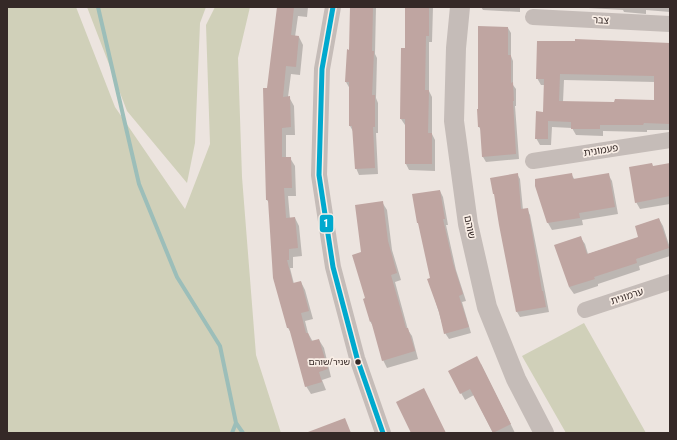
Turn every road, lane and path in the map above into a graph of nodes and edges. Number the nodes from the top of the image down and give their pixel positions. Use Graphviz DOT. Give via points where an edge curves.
graph roads {
  1 [pos="333,7"];
  2 [pos="460,7"];
  3 [pos="533,17"];
  4 [pos="670,24"];
  5 [pos="670,140"];
  6 [pos="533,161"];
  7 [pos="670,282"];
  8 [pos="585,310"];
  9 [pos="383,433"];
  10 [pos="544,433"];
  1 -- 9 [label="street" via="322,69 319,175 333,267 357,358"];
  2 -- 10 [label="street, שוהם" via="454,121 468,224 487,307 516,379"];
  3 -- 4 [label="street, צבר"];
  5 -- 6 [label="street, פעמונית"];
  7 -- 8 [label="street, ערמונית"];
}
